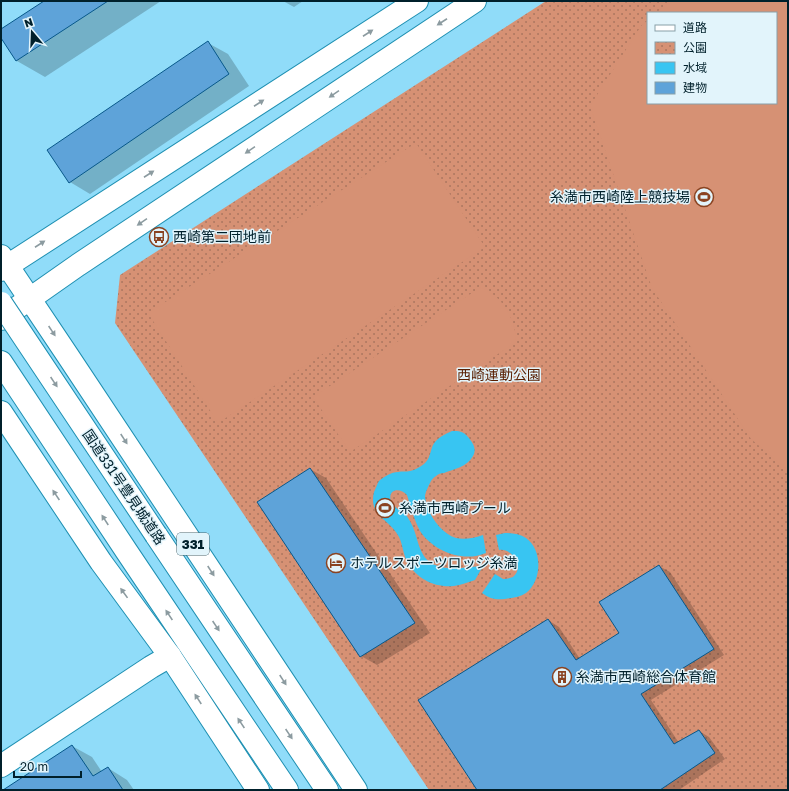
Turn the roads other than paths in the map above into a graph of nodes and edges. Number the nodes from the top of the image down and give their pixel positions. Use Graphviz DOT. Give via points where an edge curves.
graph roads {
  1 [pos="417,1"];
  2 [pos="475,1"];
  3 [pos="3,264"];
  4 [pos="30,299"];
  5 [pos="1,303"];
  6 [pos="1,319"];
  7 [pos="1,362"];
  8 [pos="1,412"];
  9 [pos="170,656"];
  10 [pos="1,766"];
  11 [pos="258,790"];
  12 [pos="286,790"];
  13 [pos="327,790"];
  14 [pos="356,790"];
  3 -- 1 [label="main road, one-way"];
  2 -- 4 [label="main road, one-way"];
  3 -- 4 [label="main road, 331"];
  4 -- 6 [label="main road"];
  4 -- 14 [label="main road, 331, one-way"];
  5 -- 13 [label="main road, 国道331号豊見城道路 / 331, one-way, bridge"];
  12 -- 7 [label="main road, one-way"];
  9 -- 8 [label="main road, one-way" via="101,562"];
  9 -- 10 [label="main road"];
  11 -- 9 [label="main road, one-way"];
}
